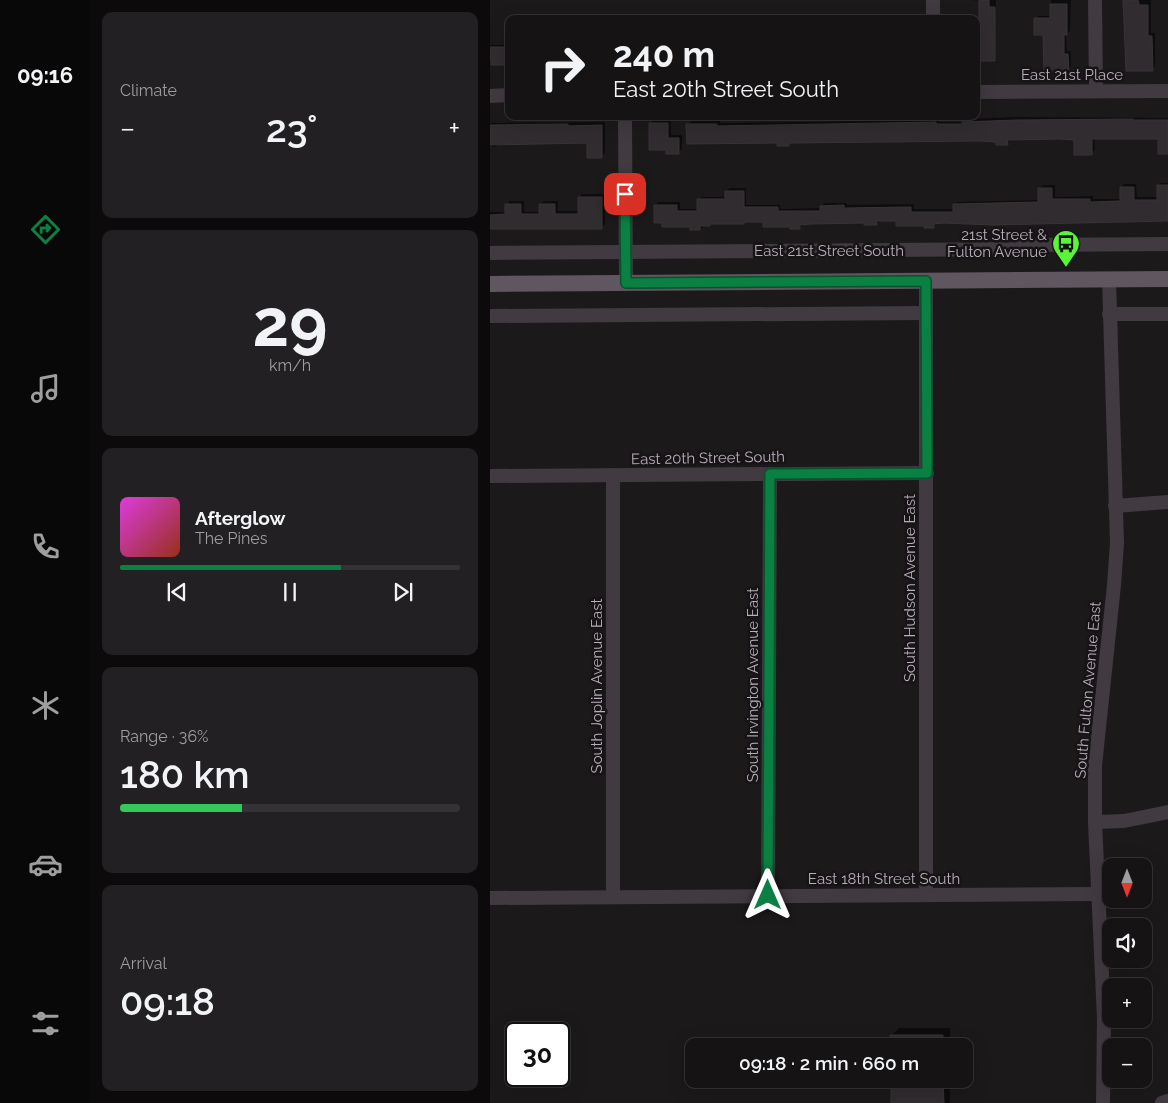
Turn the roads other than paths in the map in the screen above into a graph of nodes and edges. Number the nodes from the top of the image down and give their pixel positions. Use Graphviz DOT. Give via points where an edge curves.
graph roads {
  1 [pos="933,0"];
  2 [pos="1095,0"];
  3 [pos="933,15"];
  4 [pos="1096,91"];
  5 [pos="1168,91"];
  6 [pos="980,92"];
  7 [pos="505,95"];
  8 [pos="490,96"];
  9 [pos="625,120"];
  10 [pos="1168,244"];
  11 [pos="626,252"];
  12 [pos="490,253"];
  13 [pos="1109,279"];
  14 [pos="1168,279"];
  15 [pos="926,281"];
  16 [pos="626,283"];
  17 [pos="490,284"];
  18 [pos="926,313"];
  19 [pos="1109,314"];
  20 [pos="1168,314"];
  21 [pos="490,316"];
  22 [pos="927,473"];
  23 [pos="770,474"];
  24 [pos="613,475"];
  25 [pos="490,476"];
  26 [pos="1168,502"];
  27 [pos="1115,506"];
  28 [pos="1168,812"];
  29 [pos="1095,822"];
  30 [pos="1098,894"];
  31 [pos="768,895"];
  32 [pos="926,895"];
  33 [pos="490,898"];
  34 [pos="613,898"];
  35 [pos="1168,1101"];
  36 [pos="1103,1103"];
  37 [pos="1162,1103"];
  1 -- 3 [label="street"];
  2 -- 4 [label="street"];
  4 -- 5 [label="street, East 21st Place"];
  4 -- 6 [label="street, East 21st Place"];
  7 -- 8 [label="street"];
  9 -- 11 [label="street"];
  10 -- 11 [label="street, East 21st Street South" via="1033,245 1014,249"];
  11 -- 12 [label="street, East 21st Street South"];
  11 -- 16 [label="street"];
  13 -- 14 [label="main road, East 21st Street South"];
  13 -- 15 [label="main road, East 21st Street South"];
  13 -- 19 [label="street, South Fulton Avenue East"];
  15 -- 16 [label="main road, East 21st Street South"];
  15 -- 18 [label="street, South Hudson Avenue East"];
  16 -- 17 [label="main road, East 21st Street South"];
  18 -- 21 [label="street"];
  18 -- 22 [label="street, South Hudson Avenue East"];
  19 -- 20 [label="street"];
  19 -- 27 [label="street, South Fulton Avenue East"];
  22 -- 23 [label="street, East 20th Street South"];
  22 -- 32 [label="street, South Hudson Avenue East"];
  23 -- 24 [label="street, East 20th Street South"];
  23 -- 31 [label="street, South Irvington Avenue East"];
  24 -- 25 [label="street, East 20th Street South"];
  24 -- 34 [label="street, South Joplin Avenue East"];
  26 -- 27 [label="street"];
  27 -- 29 [label="street, South Fulton Avenue East" via="1117,543 1095,766"];
  28 -- 29 [label="street" via="1124,821"];
  29 -- 30 [label="street, South Fulton Avenue East"];
  30 -- 32 [label="street, East 18th Street South"];
  30 -- 36 [label="street, South Fulton Avenue East" via="1104,1018"];
  31 -- 32 [label="street, East 18th Street South"];
  31 -- 34 [label="street, East 18th Street South"];
  33 -- 34 [label="street, East 18th Street South"];
  35 -- 37 [label="street"];
}
